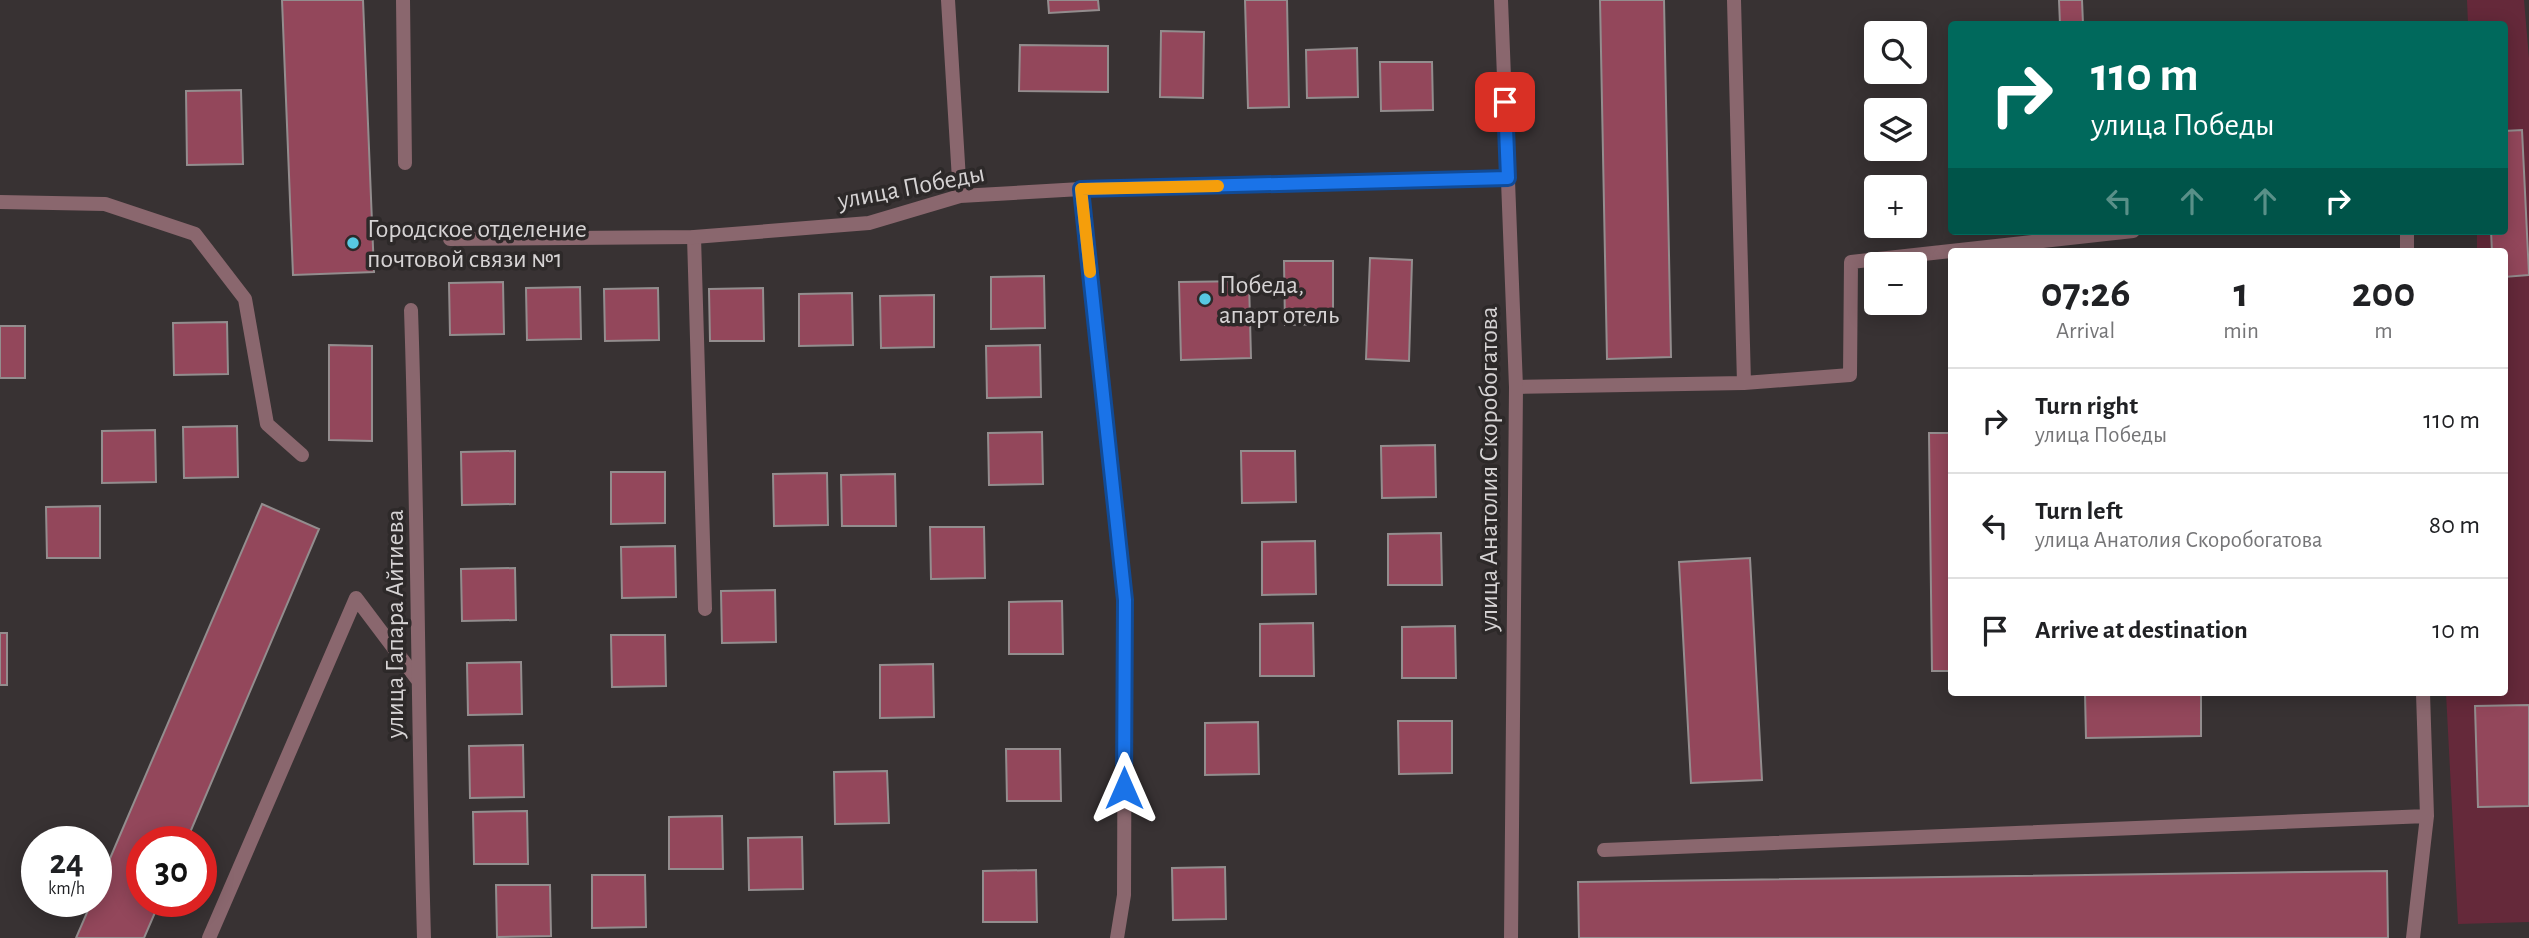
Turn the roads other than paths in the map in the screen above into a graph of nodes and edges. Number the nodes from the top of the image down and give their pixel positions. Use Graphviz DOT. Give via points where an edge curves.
graph roads {
  1 [pos="404,0"];
  2 [pos="948,0"];
  3 [pos="1501,0"];
  4 [pos="1734,0"];
  5 [pos="405,163"];
  6 [pos="1508,178"];
  7 [pos="1081,189"];
  8 [pos="960,196"];
  9 [pos="0,202"];
  10 [pos="2097,235"];
  11 [pos="694,237"];
  12 [pos="450,239"];
  13 [pos="1978,248"];
  14 [pos="1948,251"];
  15 [pos="411,310"];
  16 [pos="1744,383"];
  17 [pos="1516,387"];
  18 [pos="302,455"];
  19 [pos="705,608"];
  20 [pos="417,678"];
  21 [pos="2423,696"];
  22 [pos="2427,816"];
  23 [pos="1604,850"];
  24 [pos="209,938"];
  25 [pos="424,938"];
  26 [pos="1117,938"];
  27 [pos="1511,938"];
  28 [pos="2413,938"];
  1 -- 5 [label="street"];
  2 -- 8 [label="street"];
  3 -- 6 [label="street, улица Анатолия Скоробогатова"];
  4 -- 16 [label="street"];
  6 -- 7 [label="street, улица Победы"];
  6 -- 17 [label="street, улица Анатолия Скоробогатова"];
  7 -- 8 [label="street, улица Победы"];
  7 -- 26 [label="street" via="1125,600 1124,895"];
  8 -- 11 [label="street, улица Победы" via="869,223"];
  9 -- 18 [label="street" via="105,204 195,234 245,299 267,424"];
  10 -- 13 [label="street"];
  11 -- 12 [label="street, улица Победы"];
  11 -- 19 [label="street"];
  14 -- 16 [label="street" via="1851,262 1850,375"];
  15 -- 20 [label="street, улица Гапара Айтиева"];
  16 -- 17 [label="street"];
  17 -- 27 [label="street, улица Анатолия Скоробогатова"];
  20 -- 24 [label="street" via="356,598"];
  20 -- 25 [label="street, улица Гапара Айтиева"];
  21 -- 22 [label="street"];
  22 -- 23 [label="street"];
  22 -- 28 [label="street"];
}
